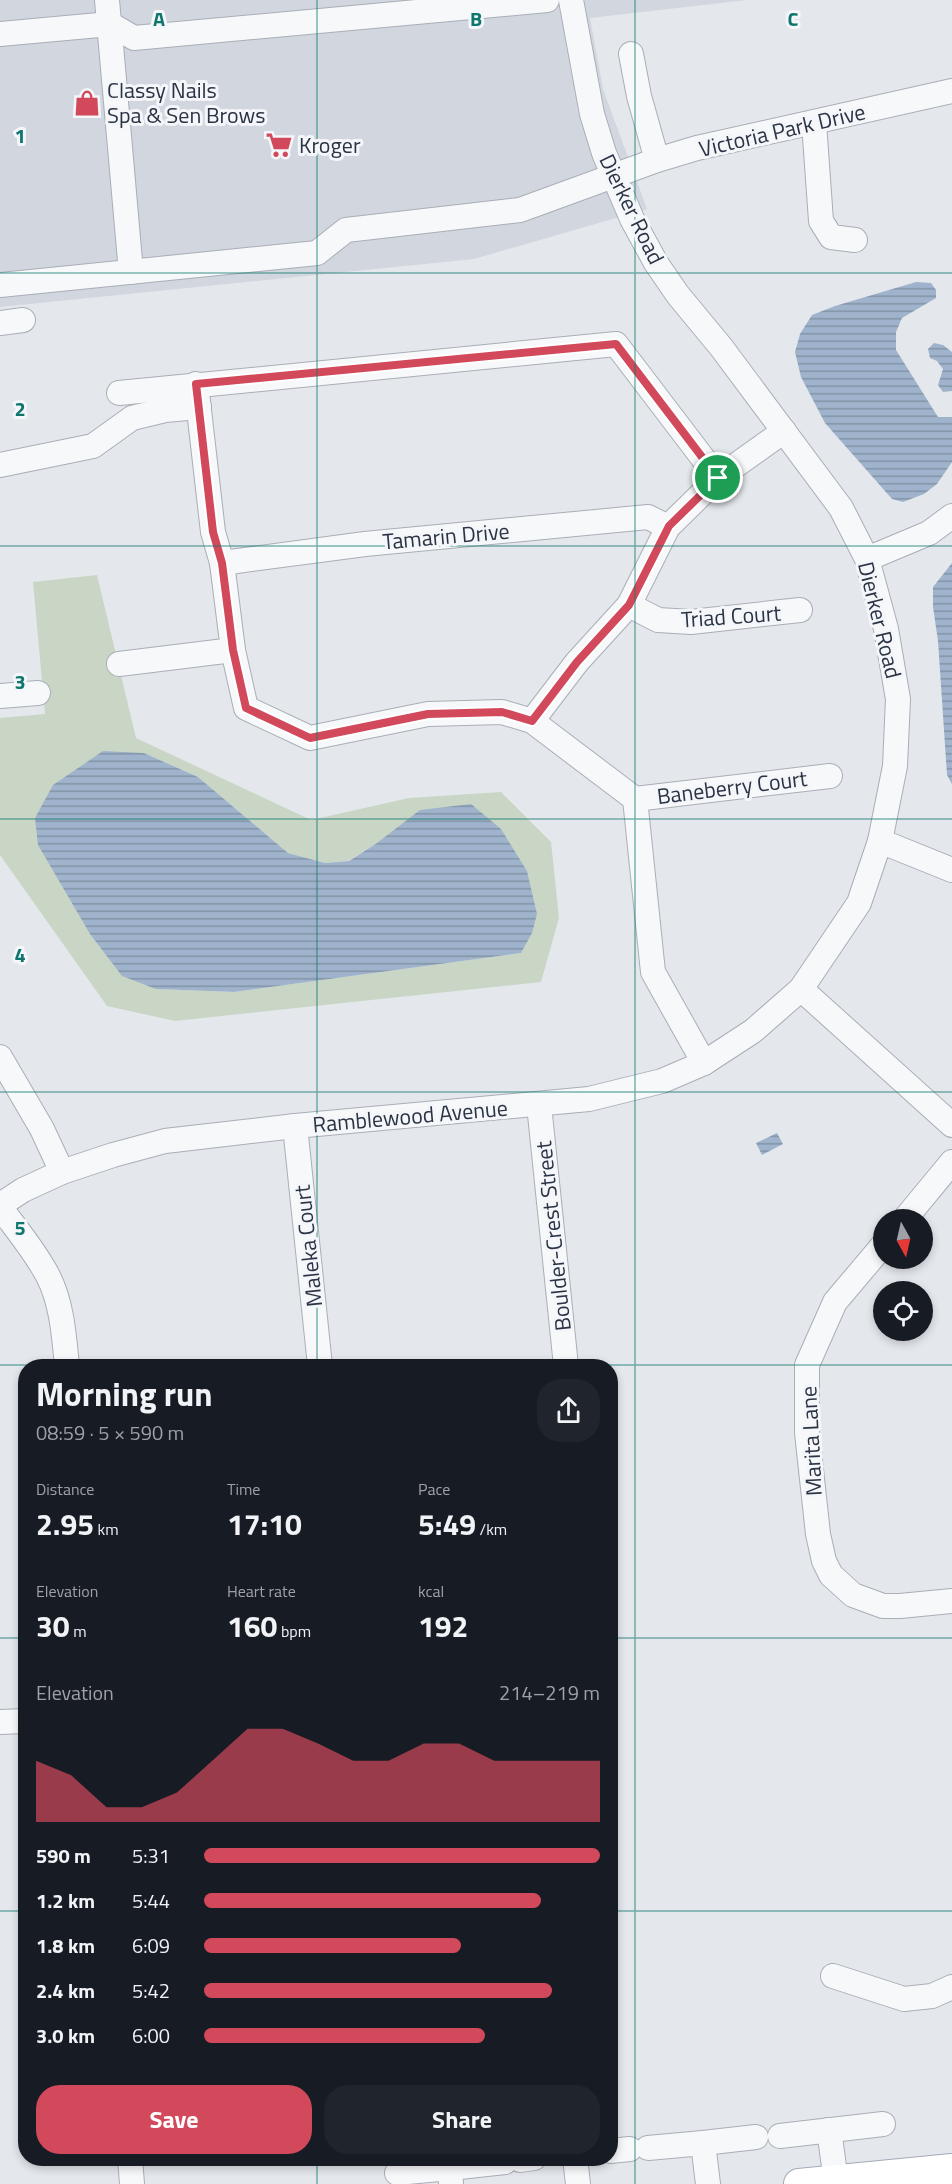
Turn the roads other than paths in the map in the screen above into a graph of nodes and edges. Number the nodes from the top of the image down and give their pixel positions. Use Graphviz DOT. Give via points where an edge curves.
graph roads {
  1 [pos="107,0"];
  2 [pos="547,0"];
  3 [pos="571,0"];
  4 [pos="110,24"];
  5 [pos="0,34"];
  6 [pos="631,54"];
  7 [pos="952,91"];
  8 [pos="814,123"];
  9 [pos="657,160"];
  10 [pos="614,177"];
  11 [pos="855,240"];
  12 [pos="131,272"];
  13 [pos="0,285"];
  14 [pos="119,393"];
  15 [pos="197,395"];
  16 [pos="783,431"];
  17 [pos="0,465"];
  18 [pos="718,478"];
  19 [pos="952,516"];
  20 [pos="669,526"];
  21 [pos="867,559"];
  22 [pos="222,563"];
  23 [pos="629,605"];
  24 [pos="800,610"];
  25 [pos="233,650"];
  26 [pos="119,664"];
  27 [pos="38,693"];
  28 [pos="0,696"];
  29 [pos="532,721"];
  30 [pos="830,776"];
  31 [pos="635,799"];
  32 [pos="880,841"];
  33 [pos="952,870"];
  34 [pos="801,989"];
  35 [pos="0,1057"];
  36 [pos="704,1063"];
  37 [pos="539,1105"];
  38 [pos="952,1125"];
  39 [pos="296,1126"];
  40 [pos="952,1162"];
  41 [pos="62,1172"];
  42 [pos="0,1206"];
  43 [pos="913,1209"];
  44 [pos="873,1257"];
  45 [pos="66,1359"];
  46 [pos="319,1359"];
  47 [pos="565,1359"];
  48 [pos="952,1601"];
  49 [pos="18,1721"];
  50 [pos="0,1722"];
  51 [pos="833,1976"];
  52 [pos="952,1987"];
  53 [pos="883,2124"];
  54 [pos="829,2130"];
  55 [pos="780,2136"];
  56 [pos="756,2137"];
  57 [pos="703,2144"];
  58 [pos="630,2150"];
  59 [pos="131,2166"];
  60 [pos="494,2166"];
  61 [pos="576,2166"];
  62 [pos="952,2169"];
  63 [pos="397,2174"];
  64 [pos="450,2176"];
  65 [pos="836,2181"];
  66 [pos="132,2184"];
  67 [pos="578,2184"];
  68 [pos="708,2184"];
  69 [pos="799,2184"];
  1 -- 4 [label="street"];
  2 -- 4 [label="street" via="134,38"];
  3 -- 10 [label="street, Dierker Road" via="592,114"];
  4 -- 5 [label="street"];
  4 -- 12 [label="street"];
  6 -- 9 [label="street"];
  7 -- 8 [label="street, Victoria Park Drive"];
  8 -- 9 [label="street, Victoria Park Drive"];
  8 -- 11 [label="street" via="821,221 831,237"];
  9 -- 10 [label="street, Victoria Park Drive"];
  10 -- 12 [label="street, Victoria Park Drive" via="520,210 346,230 317,253"];
  10 -- 16 [label="street, Dierker Road" via="656,263"];
  12 -- 13 [label="street, Victoria Park Drive"];
  14 -- 15 [label="street"];
  15 -- 17 [label="street" via="165,410 132,418 93,446"];
  15 -- 18 [label="street" via="616,344"];
  15 -- 22 [label="street" via="213,532"];
  16 -- 18 [label="street"];
  16 -- 21 [label="street, Dierker Road" via="841,508"];
  18 -- 20 [label="street"];
  19 -- 21 [label="street" via="929,533"];
  20 -- 22 [label="street, Tamarin Drive" via="648,518 364,544"];
  20 -- 23 [label="street"];
  21 -- 32 [label="street, Dierker Road" via="886,629 898,699 896,766"];
  22 -- 25 [label="street"];
  23 -- 24 [label="street, Triad Court" via="658,620 691,622"];
  23 -- 29 [label="street" via="577,662"];
  25 -- 26 [label="street"];
  25 -- 29 [label="street" via="246,708 310,738 428,714 502,712"];
  27 -- 28 [label="street"];
  29 -- 31 [label="street"];
  30 -- 31 [label="street, Baneberry Court"];
  31 -- 36 [label="street" via="652,972"];
  32 -- 33 [label="street"];
  32 -- 34 [label="street, Dierker Road" via="859,903"];
  34 -- 36 [label="street, Ramblewood Avenue" via="753,1031"];
  34 -- 38 [label="street"];
  35 -- 41 [label="street"];
  36 -- 37 [label="street, Ramblewood Avenue" via="662,1081 589,1099"];
  37 -- 39 [label="street, Ramblewood Avenue"];
  37 -- 47 [label="street, Boulder-Crest Street"];
  39 -- 41 [label="street, Ramblewood Avenue" via="165,1141"];
  39 -- 46 [label="street, Maleka Court"];
  40 -- 43 [label="street"];
  41 -- 42 [label="street, Ramblewood Avenue"];
  42 -- 45 [label="street" via="49,1278 62,1324"];
  44 -- 48 [label="street, Marita Lane" via="835,1302 807,1365 807,1433 824,1561 831,1575 853,1595 884,1606"];
  49 -- 50 [label="street"];
  51 -- 52 [label="street" via="904,1999 932,1996"];
  53 -- 54 [label="street"];
  54 -- 55 [label="street"];
  54 -- 65 [label="street"];
  56 -- 57 [label="street"];
  57 -- 58 [label="street"];
  57 -- 68 [label="street"];
  59 -- 66 [label="street"];
  60 -- 64 [label="street"];
  61 -- 67 [label="street"];
  62 -- 65 [label="main road"];
  63 -- 64 [label="street"];
  65 -- 69 [label="main road"];
}
